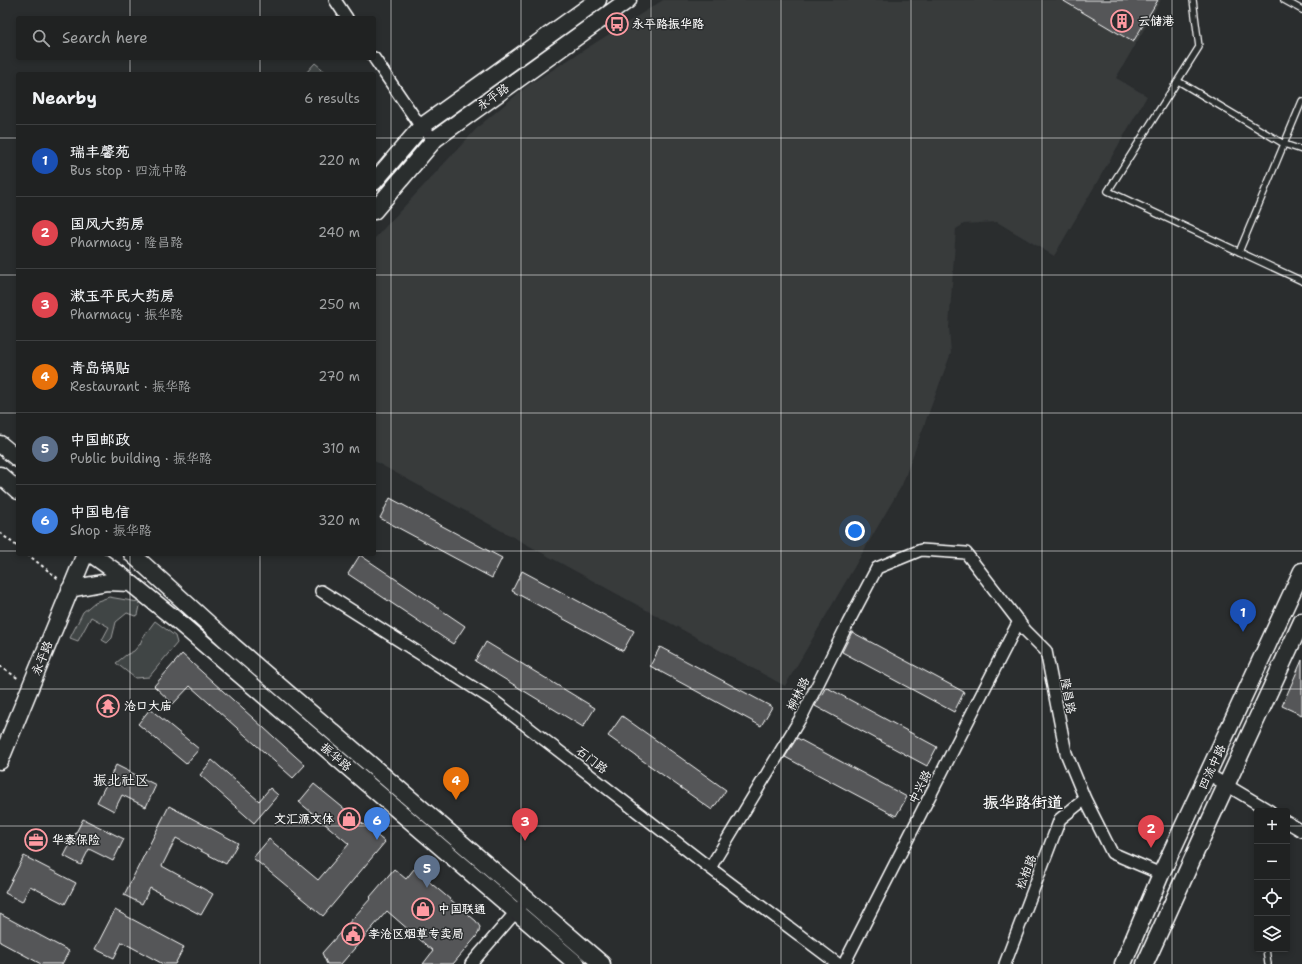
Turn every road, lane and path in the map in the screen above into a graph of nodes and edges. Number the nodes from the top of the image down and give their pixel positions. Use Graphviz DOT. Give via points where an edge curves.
graph roads {
  1 [pos="335,0"];
  2 [pos="598,0"];
  3 [pos="628,0"];
  4 [pos="1192,0"];
  5 [pos="1284,0"];
  6 [pos="1302,10"];
  7 [pos="346,16"];
  8 [pos="375,60"];
  9 [pos="1178,81"];
  10 [pos="1302,101"];
  11 [pos="421,127"];
  12 [pos="435,139"];
  13 [pos="1284,144"];
  14 [pos="1302,150"];
  15 [pos="376,180"];
  16 [pos="376,209"];
  17 [pos="1239,252"];
  18 [pos="1302,281"];
  19 [pos="0,444"];
  20 [pos="16,457"];
  21 [pos="0,476"];
  22 [pos="16,489"];
  23 [pos="0,533"];
  24 [pos="16,545"];
  25 [pos="921,550"];
  26 [pos="29,556"];
  27 [pos="84,556"];
  28 [pos="94,556"];
  29 [pos="134,556"];
  30 [pos="1302,570"];
  31 [pos="130,583"];
  32 [pos="70,589"];
  33 [pos="320,591"];
  34 [pos="1019,621"];
  35 [pos="1302,621"];
  36 [pos="0,666"];
  37 [pos="30,687"];
  38 [pos="0,761"];
  39 [pos="1208,774"];
  40 [pos="1227,785"];
  41 [pos="1085,799"];
  42 [pos="1265,808"];
  43 [pos="1290,824"];
  44 [pos="1302,831"];
  45 [pos="710,868"];
  46 [pos="1161,874"];
  47 [pos="527,900"];
  48 [pos="517,912"];
  49 [pos="1266,952"];
  50 [pos="470,964"];
  51 [pos="577,964"];
  52 [pos="602,964"];
  53 [pos="838,964"];
  54 [pos="844,964"];
  55 [pos="1005,964"];
  56 [pos="1123,964"];
  57 [pos="1145,964"];
  58 [pos="1268,964"];
  1 -- 7 [label="street"];
  2 -- 11 [label="main road, 永平路"];
  3 -- 12 [label="main road, 永平路"];
  4 -- 9 [label="lane" via="1199,47"];
  5 -- 6 [label="lane"];
  8 -- 11 [label="street"];
  9 -- 13 [label="lane"];
  9 -- 17 [label="lane" via="1108,191"];
  10 -- 13 [label="lane"];
  11 -- 12 [label="street"];
  11 -- 15 [label="main road, 永平路"];
  12 -- 16 [label="main road, 永平路"];
  13 -- 14 [label="lane"];
  13 -- 17 [label="lane"];
  17 -- 18 [label="lane"];
  19 -- 20 [label="main road"];
  21 -- 22 [label="main road"];
  23 -- 24 [label="path"];
  25 -- 34 [label="street, 隆昌路" via="966,553"];
  25 -- 45 [label="street, 柳林路" via="877,568 803,714"];
  26 -- 32 [label="path"];
  27 -- 32 [label="main road, 永平路"];
  28 -- 31 [label="main road, 振华路"];
  29 -- 47 [label="main road, 振华路" via="233,646"];
  30 -- 39 [label="main road, 四流中路"];
  31 -- 32 [label="main road" via="107,582"];
  31 -- 48 [label="main road, 振华路"];
  32 -- 37 [label="main road, 永平路"];
  33 -- 45 [label="street, 石门路" via="493,700"];
  34 -- 41 [label="street, 隆昌路" via="1046,651 1066,753"];
  34 -- 54 [label="street, 中兴路"];
  35 -- 40 [label="main road, 四流中路"];
  36 -- 37 [label="path"];
  37 -- 38 [label="main road, 永平路"];
  39 -- 40 [label="street"];
  39 -- 46 [label="main road, 四流中路"];
  40 -- 42 [label="street"];
  40 -- 57 [label="main road, 四流中路"];
  41 -- 46 [label="street, 隆昌路" via="1112,853"];
  41 -- 55 [label="street, 松柏路" via="1060,819"];
  43 -- 44 [label="street"];
  45 -- 53 [label="street, 石门路"];
  46 -- 56 [label="main road, 四流中路"];
  47 -- 48 [label="street"];
  47 -- 52 [label="main road, 振华路"];
  48 -- 50 [label="street"];
  48 -- 51 [label="main road, 振华路"];
  49 -- 58 [label="lane"];
}
